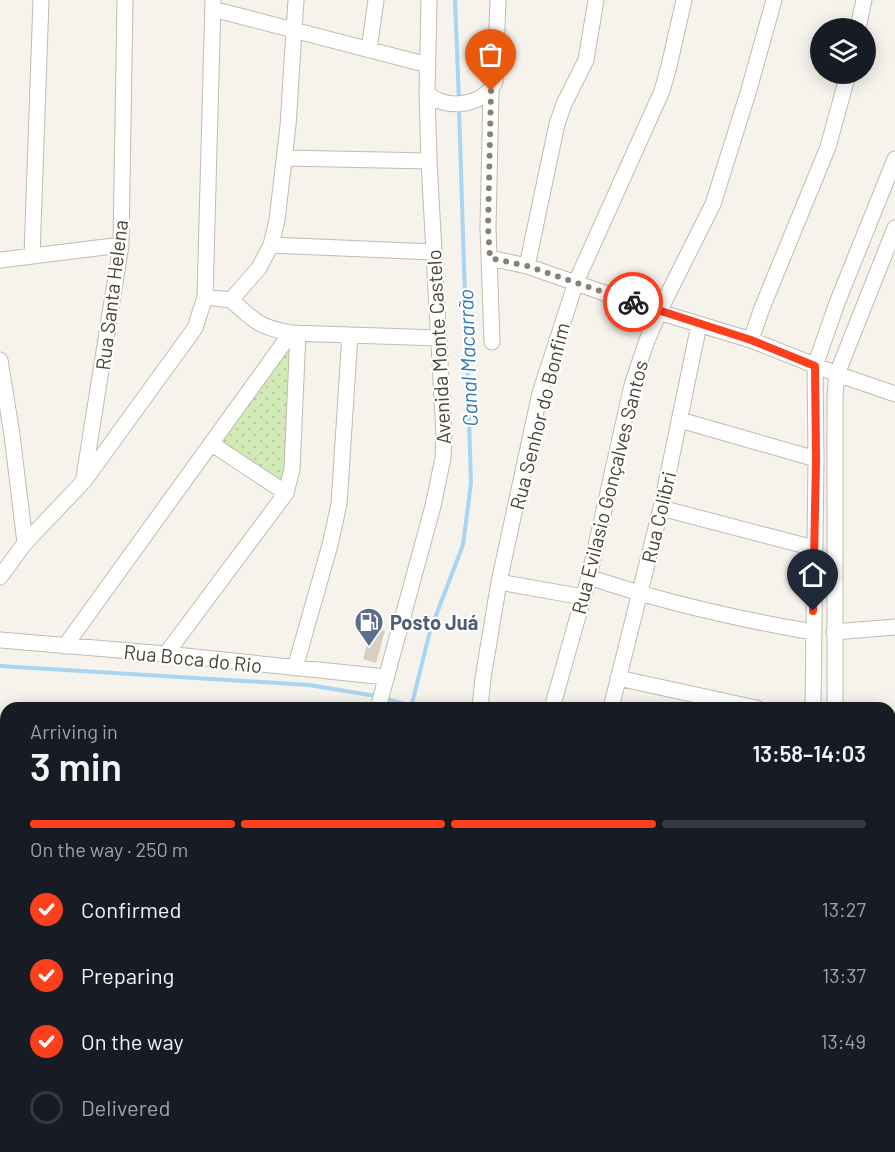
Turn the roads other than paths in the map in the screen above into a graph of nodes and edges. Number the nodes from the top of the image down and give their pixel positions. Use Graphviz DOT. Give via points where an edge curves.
graph roads {
  1 [pos="41,0"];
  2 [pos="125,0"];
  3 [pos="296,0"];
  4 [pos="376,0"];
  5 [pos="429,0"];
  6 [pos="499,0"];
  7 [pos="596,0"];
  8 [pos="684,0"];
  9 [pos="774,0"];
  10 [pos="864,0"];
  11 [pos="213,5"];
  12 [pos="860,18"];
  13 [pos="295,31"];
  14 [pos="369,50"];
  15 [pos="428,65"];
  16 [pos="845,84"];
  17 [pos="491,91"];
  18 [pos="427,93"];
  19 [pos="447,103"];
  20 [pos="428,122"];
  21 [pos="285,158"];
  22 [pos="895,159"];
  23 [pos="429,161"];
  24 [pos="895,228"];
  25 [pos="121,244"];
  26 [pos="272,244"];
  27 [pos="434,252"];
  28 [pos="32,256"];
  29 [pos="490,258"];
  30 [pos="0,260"];
  31 [pos="527,266"];
  32 [pos="576,282"];
  33 [pos="205,297"];
  34 [pos="231,300"];
  35 [pos="659,312"];
  36 [pos="699,325"];
  37 [pos="295,333"];
  38 [pos="350,335"];
  39 [pos="438,338"];
  40 [pos="751,340"];
  41 [pos="492,342"];
  42 [pos="0,360"];
  43 [pos="815,366"];
  44 [pos="837,374"];
  45 [pos="895,394"];
  46 [pos="680,420"];
  47 [pos="212,444"];
  48 [pos="816,459"];
  49 [pos="84,481"];
  50 [pos="286,493"];
  51 [pos="661,508"];
  52 [pos="26,543"];
  53 [pos="814,549"];
  54 [pos="589,577"];
  55 [pos="0,578"];
  56 [pos="499,582"];
  57 [pos="640,595"];
  58 [pos="583,597"];
  59 [pos="895,627"];
  60 [pos="813,632"];
  61 [pos="834,632"];
  62 [pos="0,640"];
  63 [pos="65,646"];
  64 [pos="166,654"];
  65 [pos="296,668"];
  66 [pos="618,678"];
  67 [pos="385,683"];
  68 [pos="379,702"];
  69 [pos="481,702"];
  70 [pos="554,702"];
  71 [pos="612,702"];
  72 [pos="728,702"];
  73 [pos="813,702"];
  74 [pos="835,702"];
  1 -- 28 [label="street"];
  2 -- 25 [label="street, Rua Santa Helena"];
  3 -- 13 [label="street"];
  4 -- 14 [label="street"];
  5 -- 15 [label="street, Avenida Monte Castelo"];
  6 -- 17 [label="street" via="495,82"];
  7 -- 31 [label="street" via="586,60 556,124"];
  8 -- 32 [label="street, Rua Senhor do Bonfim" via="662,91"];
  9 -- 35 [label="street, Rua Evilasio Gonçalves Santos" via="712,204"];
  10 -- 12 [label="street"];
  11 -- 13 [label="street"];
  11 -- 33 [label="street"];
  13 -- 14 [label="street"];
  13 -- 21 [label="street"];
  14 -- 15 [label="street"];
  15 -- 18 [label="street, Avenida Monte Castelo"];
  16 -- 40 [label="street" via="828,147"];
  17 -- 19 [label="street" via="471,103"];
  17 -- 29 [label="street"];
  18 -- 19 [label="street"];
  18 -- 20 [label="street, Avenida Monte Castelo"];
  19 -- 20 [label="street" via="435,108"];
  20 -- 23 [label="street, Avenida Monte Castelo"];
  21 -- 23 [label="street"];
  21 -- 26 [label="street"];
  22 -- 43 [label="street"];
  23 -- 27 [label="street, Avenida Monte Castelo"];
  24 -- 44 [label="street"];
  25 -- 28 [label="street"];
  25 -- 49 [label="street, Rua Santa Helena"];
  26 -- 27 [label="street"];
  26 -- 34 [label="street" via="259,268"];
  27 -- 39 [label="street, Avenida Monte Castelo"];
  28 -- 30 [label="street"];
  29 -- 31 [label="street"];
  29 -- 41 [label="street"];
  31 -- 32 [label="street"];
  32 -- 35 [label="street"];
  32 -- 56 [label="street, Rua Senhor do Bonfim" via="540,393"];
  33 -- 34 [label="street"];
  33 -- 49 [label="street" via="195,328"];
  34 -- 37 [label="street" via="260,325"];
  35 -- 36 [label="street"];
  35 -- 54 [label="street, Rua Evilasio Gonçalves Santos" via="632,385"];
  36 -- 40 [label="street"];
  36 -- 46 [label="street, Rua Colibri"];
  37 -- 38 [label="street"];
  37 -- 47 [label="street"];
  37 -- 50 [label="street" via="292,469"];
  38 -- 39 [label="street"];
  38 -- 65 [label="street" via="339,504"];
  39 -- 67 [label="street, Avenida Monte Castelo" via="443,458"];
  40 -- 43 [label="street"];
  42 -- 52 [label="street"];
  43 -- 44 [label="street"];
  43 -- 48 [label="street"];
  44 -- 45 [label="street"];
  44 -- 61 [label="street"];
  46 -- 48 [label="street"];
  46 -- 51 [label="street, Rua Colibri"];
  47 -- 50 [label="street"];
  47 -- 63 [label="street"];
  48 -- 53 [label="street"];
  49 -- 52 [label="street"];
  50 -- 64 [label="street"];
  51 -- 53 [label="street"];
  51 -- 57 [label="street, Rua Colibri"];
  52 -- 55 [label="street"];
  53 -- 60 [label="street"];
  54 -- 57 [label="street"];
  54 -- 58 [label="street, Rua Evilasio Gonçalves Santos"];
  56 -- 58 [label="street"];
  56 -- 69 [label="street, Rua Senhor do Bonfim"];
  57 -- 60 [label="street"];
  57 -- 66 [label="street, Rua Colibri"];
  58 -- 70 [label="street, Rua Evilasio Gonçalves Santos"];
  59 -- 61 [label="street"];
  60 -- 73 [label="street"];
  61 -- 74 [label="street"];
  62 -- 63 [label="street, Rua Boca do Rio"];
  63 -- 64 [label="street, Rua Boca do Rio"];
  64 -- 65 [label="street, Rua Boca do Rio"];
  65 -- 67 [label="street, Rua Boca do Rio"];
  66 -- 71 [label="street, Rua Colibri"];
  66 -- 72 [label="street"];
  67 -- 68 [label="street, Avenida Monte Castelo"];
}
